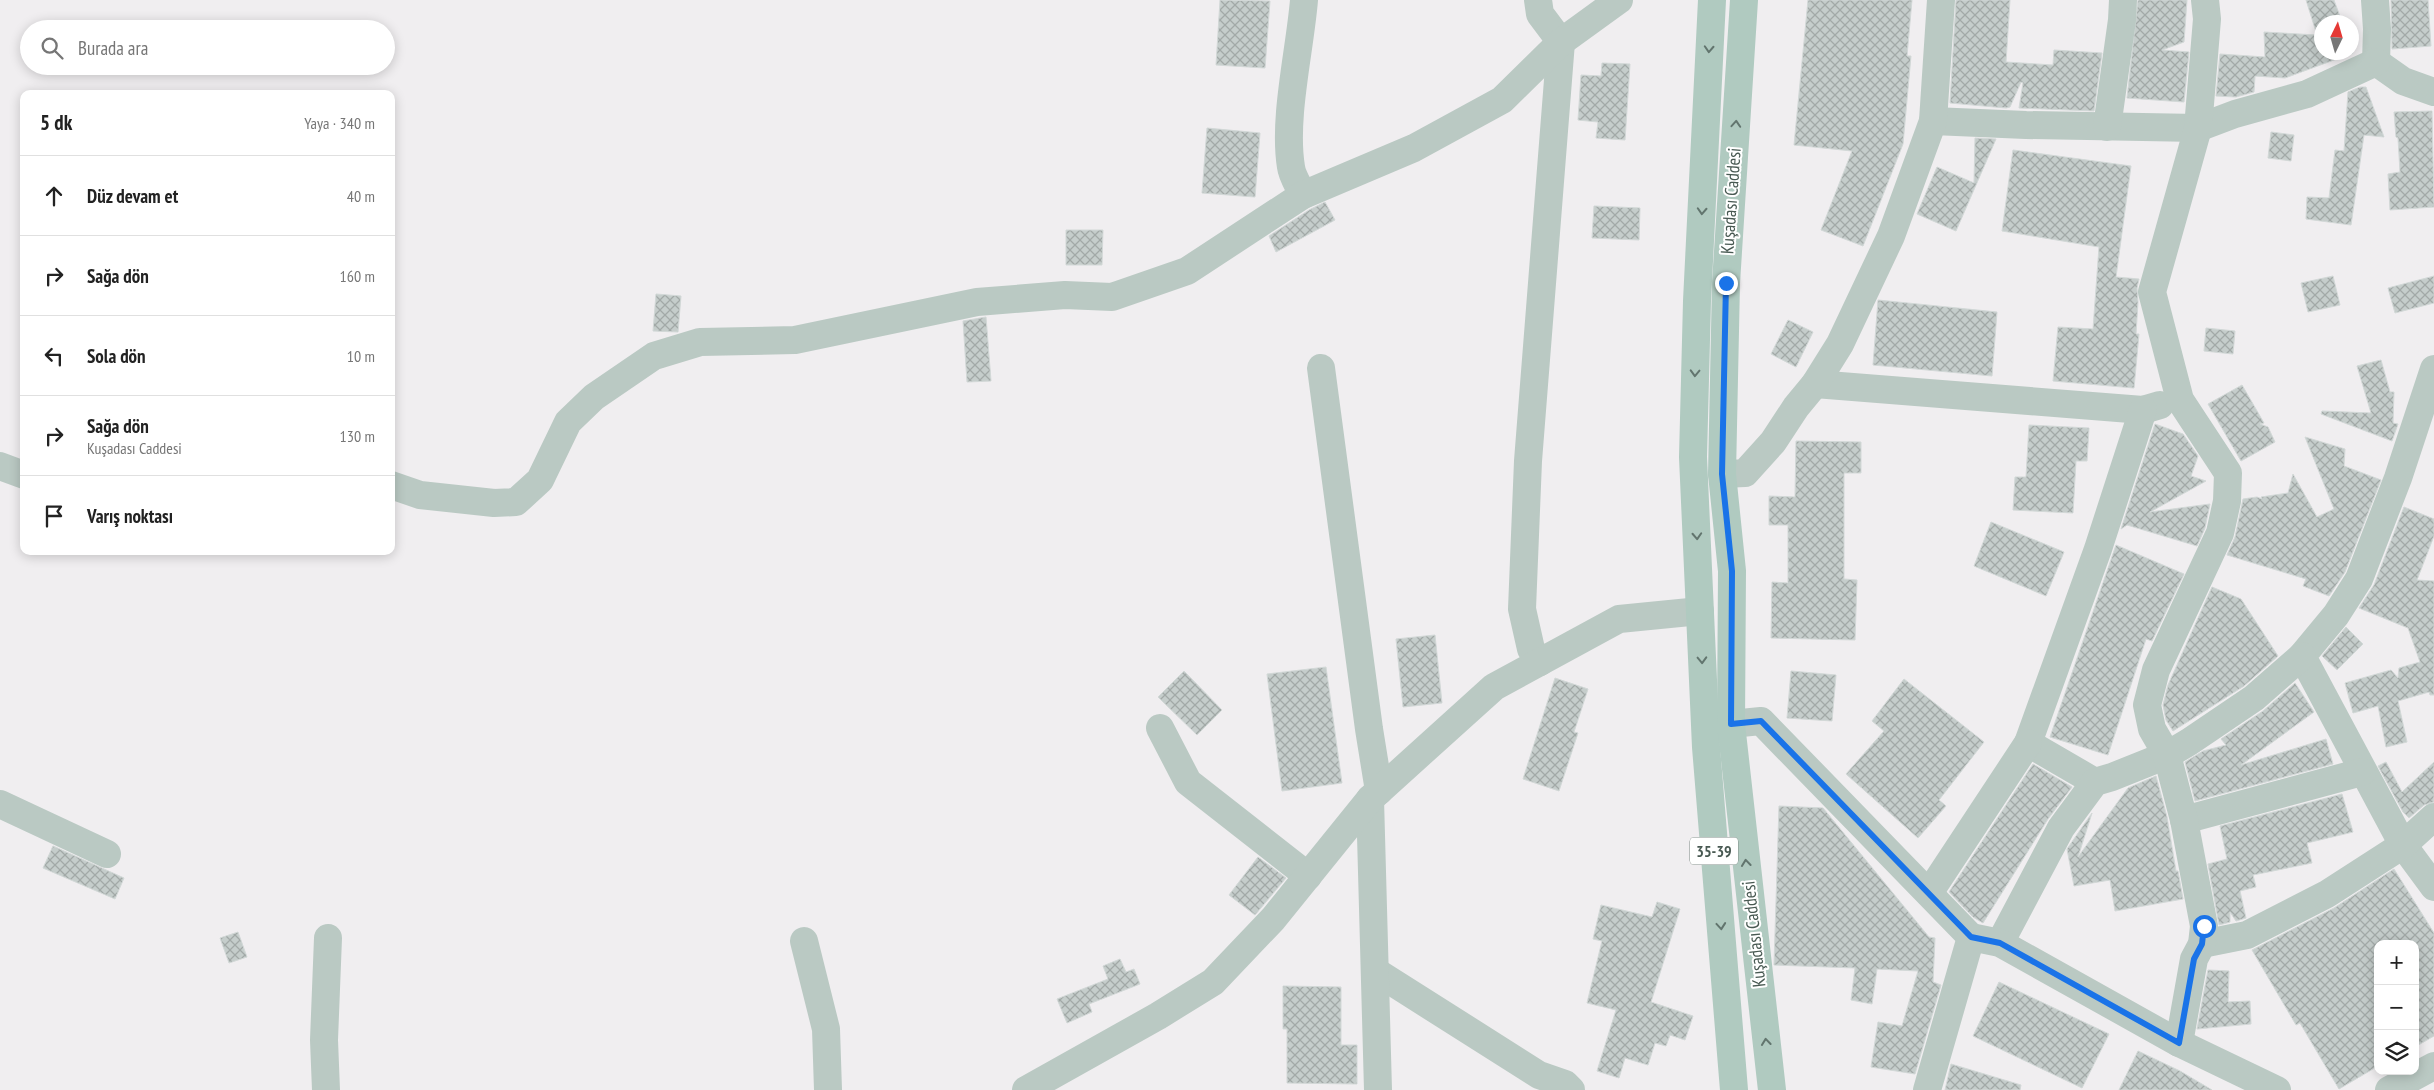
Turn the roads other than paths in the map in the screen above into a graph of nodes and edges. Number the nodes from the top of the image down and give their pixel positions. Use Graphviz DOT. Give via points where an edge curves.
graph roads {
  1 [pos="1304,0"];
  2 [pos="1538,0"];
  3 [pos="1619,0"];
  4 [pos="1712,0"];
  5 [pos="1744,0"];
  6 [pos="1941,0"];
  7 [pos="2123,0"];
  8 [pos="2204,0"];
  9 [pos="2375,0"];
  10 [pos="1561,42"];
  11 [pos="2376,62"];
  12 [pos="2434,92"];
  13 [pos="1934,121"];
  14 [pos="2106,127"];
  15 [pos="2198,128"];
  16 [pos="1303,195"];
  17 [pos="1321,368"];
  18 [pos="2434,369"];
  19 [pos="1815,384"];
  20 [pos="2180,400"];
  21 [pos="2143,410"];
  22 [pos="0,466"];
  23 [pos="20,474"];
  24 [pos="1722,474"];
  25 [pos="395,486"];
  26 [pos="1700,611"];
  27 [pos="2302,656"];
  28 [pos="1540,662"];
  29 [pos="1731,724"];
  30 [pos="1160,728"];
  31 [pos="2028,743"];
  32 [pos="2167,755"];
  33 [pos="2362,772"];
  34 [pos="2095,782"];
  35 [pos="1375,795"];
  36 [pos="0,804"];
  37 [pos="2434,817"];
  38 [pos="2184,820"];
  39 [pos="2402,845"];
  40 [pos="107,854"];
  41 [pos="1308,876"];
  42 [pos="2434,887"];
  43 [pos="1929,893"];
  44 [pos="1971,937"];
  45 [pos="328,938"];
  46 [pos="804,941"];
  47 [pos="2000,943"];
  48 [pos="2202,944"];
  49 [pos="1375,971"];
  50 [pos="2179,1043"];
  51 [pos="2434,1066"];
  52 [pos="326,1090"];
  53 [pos="828,1090"];
  54 [pos="1026,1090"];
  55 [pos="1378,1090"];
  56 [pos="1571,1090"];
  57 [pos="1734,1090"];
  58 [pos="1772,1090"];
  59 [pos="1927,1090"];
  60 [pos="2277,1090"];
  61 [pos="2389,1090"];
  1 -- 16 [label="street" via="1290,131 1291,168"];
  2 -- 10 [label="street" via="1540,14"];
  3 -- 10 [label="street"];
  4 -- 26 [label="main road, Kuşadası Caddesi / 35-39, one-way" via="1693,456"];
  24 -- 5 [label="main road, Kuşadası Caddesi / 35-39, one-way" via="1726,283"];
  6 -- 13 [label="street"];
  7 -- 14 [label="street"];
  8 -- 15 [label="street" via="2207,19"];
  9 -- 11 [label="street"];
  10 -- 16 [label="street" via="1502,100 1414,148"];
  10 -- 28 [label="street" via="1528,461 1522,609 1532,649"];
  11 -- 12 [label="street" via="2403,81"];
  11 -- 15 [label="street" via="2307,94"];
  13 -- 14 [label="street"];
  13 -- 19 [label="street" via="1891,236 1840,344"];
  14 -- 15 [label="street"];
  15 -- 20 [label="street" via="2152,292"];
  16 -- 25 [label="street" via="1188,271 1112,297 1065,295 977,302 794,340 700,342 654,356 594,398 568,422 540,480 516,502 494,503 420,495"];
  17 -- 35 [label="street"];
  18 -- 27 [label="street" via="2398,478 2359,579 2336,615"];
  19 -- 21 [label="street"];
  19 -- 24 [label="street" via="1773,442 1745,473"];
  20 -- 21 [label="street"];
  20 -- 32 [label="street" via="2228,473 2228,501 2220,533 2156,670 2147,705 2152,730"];
  21 -- 31 [label="street" via="2098,549"];
  22 -- 23 [label="street"];
  24 -- 29 [label="main road, Kuşadası Caddesi / 35-39" via="1732,571"];
  26 -- 28 [label="street" via="1619,619"];
  26 -- 57 [label="main road, Kuşadası Caddesi / 35-39, one-way" via="1706,747"];
  27 -- 32 [label="street" via="2254,698"];
  27 -- 33 [label="street"];
  28 -- 35 [label="street" via="1494,687"];
  29 -- 43 [label="street" via="1761,721"];
  58 -- 29 [label="main road, Kuşadası Caddesi / 35-39, one-way"];
  30 -- 41 [label="street" via="1188,782"];
  31 -- 34 [label="street"];
  31 -- 43 [label="street"];
  32 -- 34 [label="street"];
  32 -- 38 [label="street"];
  33 -- 38 [label="street"];
  33 -- 39 [label="street"];
  34 -- 47 [label="street" via="2061,828"];
  35 -- 41 [label="street"];
  35 -- 49 [label="street"];
  36 -- 40 [label="street"];
  37 -- 39 [label="street"];
  38 -- 48 [label="street" via="2204,926"];
  39 -- 42 [label="street"];
  39 -- 48 [label="street" via="2327,894 2247,935"];
  41 -- 54 [label="street" via="1273,919 1213,982"];
  43 -- 44 [label="street"];
  44 -- 47 [label="street"];
  44 -- 59 [label="street"];
  45 -- 52 [label="street" via="324,1040"];
  46 -- 53 [label="street" via="826,1029"];
  47 -- 50 [label="street"];
  48 -- 50 [label="street" via="2194,959"];
  49 -- 55 [label="street"];
  49 -- 56 [label="street" via="1539,1075 1565,1084"];
  50 -- 60 [label="street"];
  51 -- 61 [label="street"];
}
